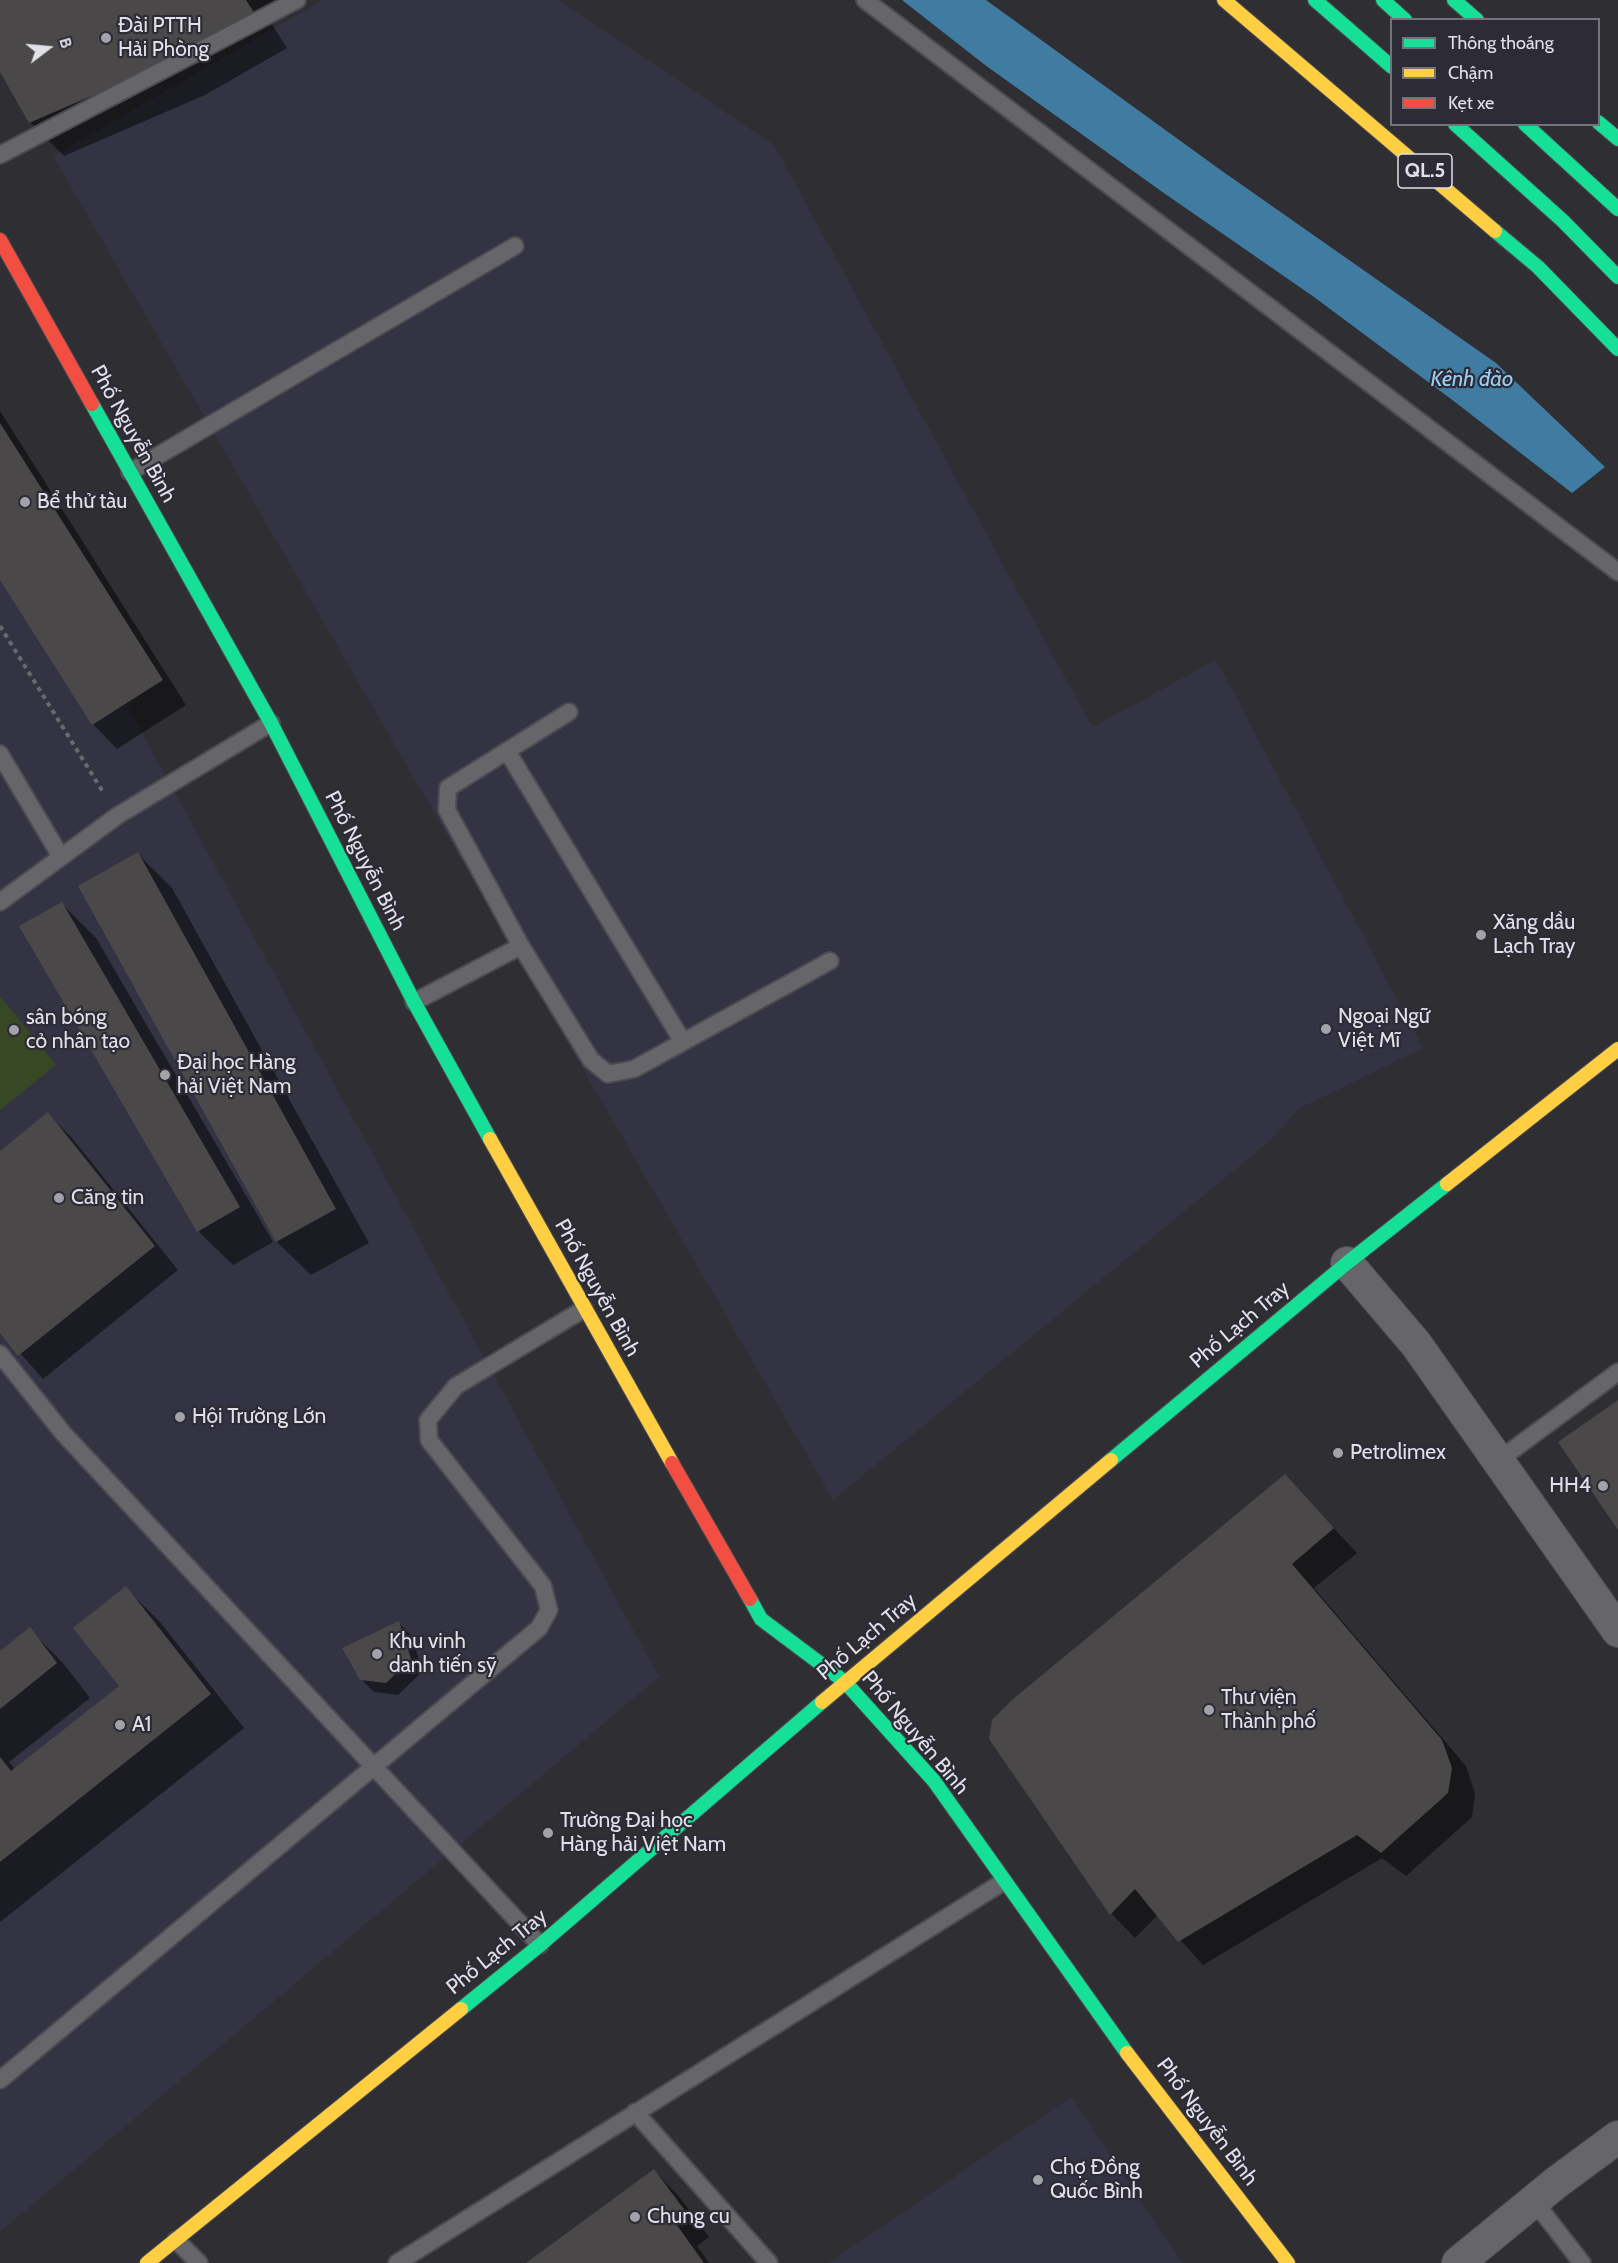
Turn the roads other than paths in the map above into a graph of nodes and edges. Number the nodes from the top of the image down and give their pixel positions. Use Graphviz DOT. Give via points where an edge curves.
graph roads {
  1 [pos="297,0"];
  2 [pos="865,0"];
  3 [pos="1224,0"];
  4 [pos="1315,0"];
  5 [pos="1383,0"];
  6 [pos="1454,0"];
  7 [pos="1403,18"];
  8 [pos="1475,18"];
  9 [pos="1390,65"];
  10 [pos="1600,123"];
  11 [pos="1457,126"];
  12 [pos="1527,126"];
  13 [pos="1618,138"];
  14 [pos="0,155"];
  15 [pos="1618,209"];
  16 [pos="0,240"];
  17 [pos="515,246"];
  18 [pos="1618,277"];
  19 [pos="1618,349"];
  20 [pos="130,472"];
  21 [pos="1618,572"];
  22 [pos="569,712"];
  23 [pos="271,723"];
  24 [pos="507,751"];
  25 [pos="0,754"];
  26 [pos="61,857"];
  27 [pos="0,902"];
  28 [pos="521,946"];
  29 [pos="830,961"];
  30 [pos="414,1002"];
  31 [pos="683,1042"];
  32 [pos="1618,1049"];
  33 [pos="1347,1263"];
  34 [pos="584,1309"];
  35 [pos="0,1354"];
  36 [pos="1618,1372"];
  37 [pos="1499,1460"];
  38 [pos="1618,1631"];
  39 [pos="845,1682"];
  40 [pos="375,1765"];
  41 [pos="1003,1882"];
  42 [pos="540,1945"];
  43 [pos="0,2080"];
  44 [pos="635,2112"];
  45 [pos="1618,2137"];
  46 [pos="1534,2201"];
  47 [pos="176,2240"];
  48 [pos="147,2263"];
  49 [pos="199,2263"];
  50 [pos="397,2263"];
  51 [pos="770,2263"];
  52 [pos="1288,2263"];
  53 [pos="1458,2263"];
  54 [pos="1582,2263"];
  1 -- 14 [label="lane"];
  2 -- 21 [label="lane"];
  3 -- 19 [label="main road, QL.5" via="1538,267"];
  4 -- 9 [label="main road"];
  5 -- 7 [label="main road"];
  6 -- 8 [label="main road"];
  10 -- 13 [label="main road"];
  11 -- 18 [label="main road, QL.5" via="1563,221"];
  12 -- 15 [label="main road"];
  16 -- 20 [label="main road, Phố Nguyễn Bình"];
  17 -- 20 [label="lane"];
  20 -- 23 [label="main road, Phố Nguyễn Bình"];
  22 -- 24 [label="lane"];
  23 -- 26 [label="lane" via="117,816"];
  23 -- 30 [label="main road, Phố Nguyễn Bình"];
  24 -- 28 [label="lane" via="448,788 447,810"];
  24 -- 31 [label="lane"];
  25 -- 26 [label="lane"];
  26 -- 27 [label="lane"];
  28 -- 30 [label="lane"];
  28 -- 31 [label="lane" via="591,1060 608,1074 634,1069"];
  29 -- 31 [label="lane"];
  30 -- 34 [label="main road, Phố Nguyễn Bình"];
  32 -- 33 [label="main road, Phố Lạch Tray"];
  33 -- 37 [label="street" via="1416,1344"];
  33 -- 39 [label="main road, Phố Lạch Tray"];
  34 -- 39 [label="main road, Phố Nguyễn Bình" via="762,1619"];
  34 -- 40 [label="lane" via="456,1386 428,1420 429,1440 543,1586 549,1611 538,1628"];
  35 -- 40 [label="lane" via="63,1433"];
  36 -- 37 [label="lane"];
  37 -- 38 [label="street"];
  39 -- 41 [label="main road, Phố Nguyễn Bình" via="933,1781"];
  39 -- 42 [label="main road, Phố Lạch Tray"];
  40 -- 42 [label="lane"];
  40 -- 43 [label="lane"];
  41 -- 44 [label="lane"];
  41 -- 52 [label="main road, Phố Nguyễn Bình"];
  42 -- 47 [label="main road, Phố Lạch Tray"];
  44 -- 50 [label="lane"];
  44 -- 51 [label="lane"];
  45 -- 46 [label="street"];
  46 -- 53 [label="street"];
  46 -- 54 [label="lane"];
  47 -- 48 [label="main road, Phố Lạch Tray"];
  47 -- 49 [label="lane"];
}
